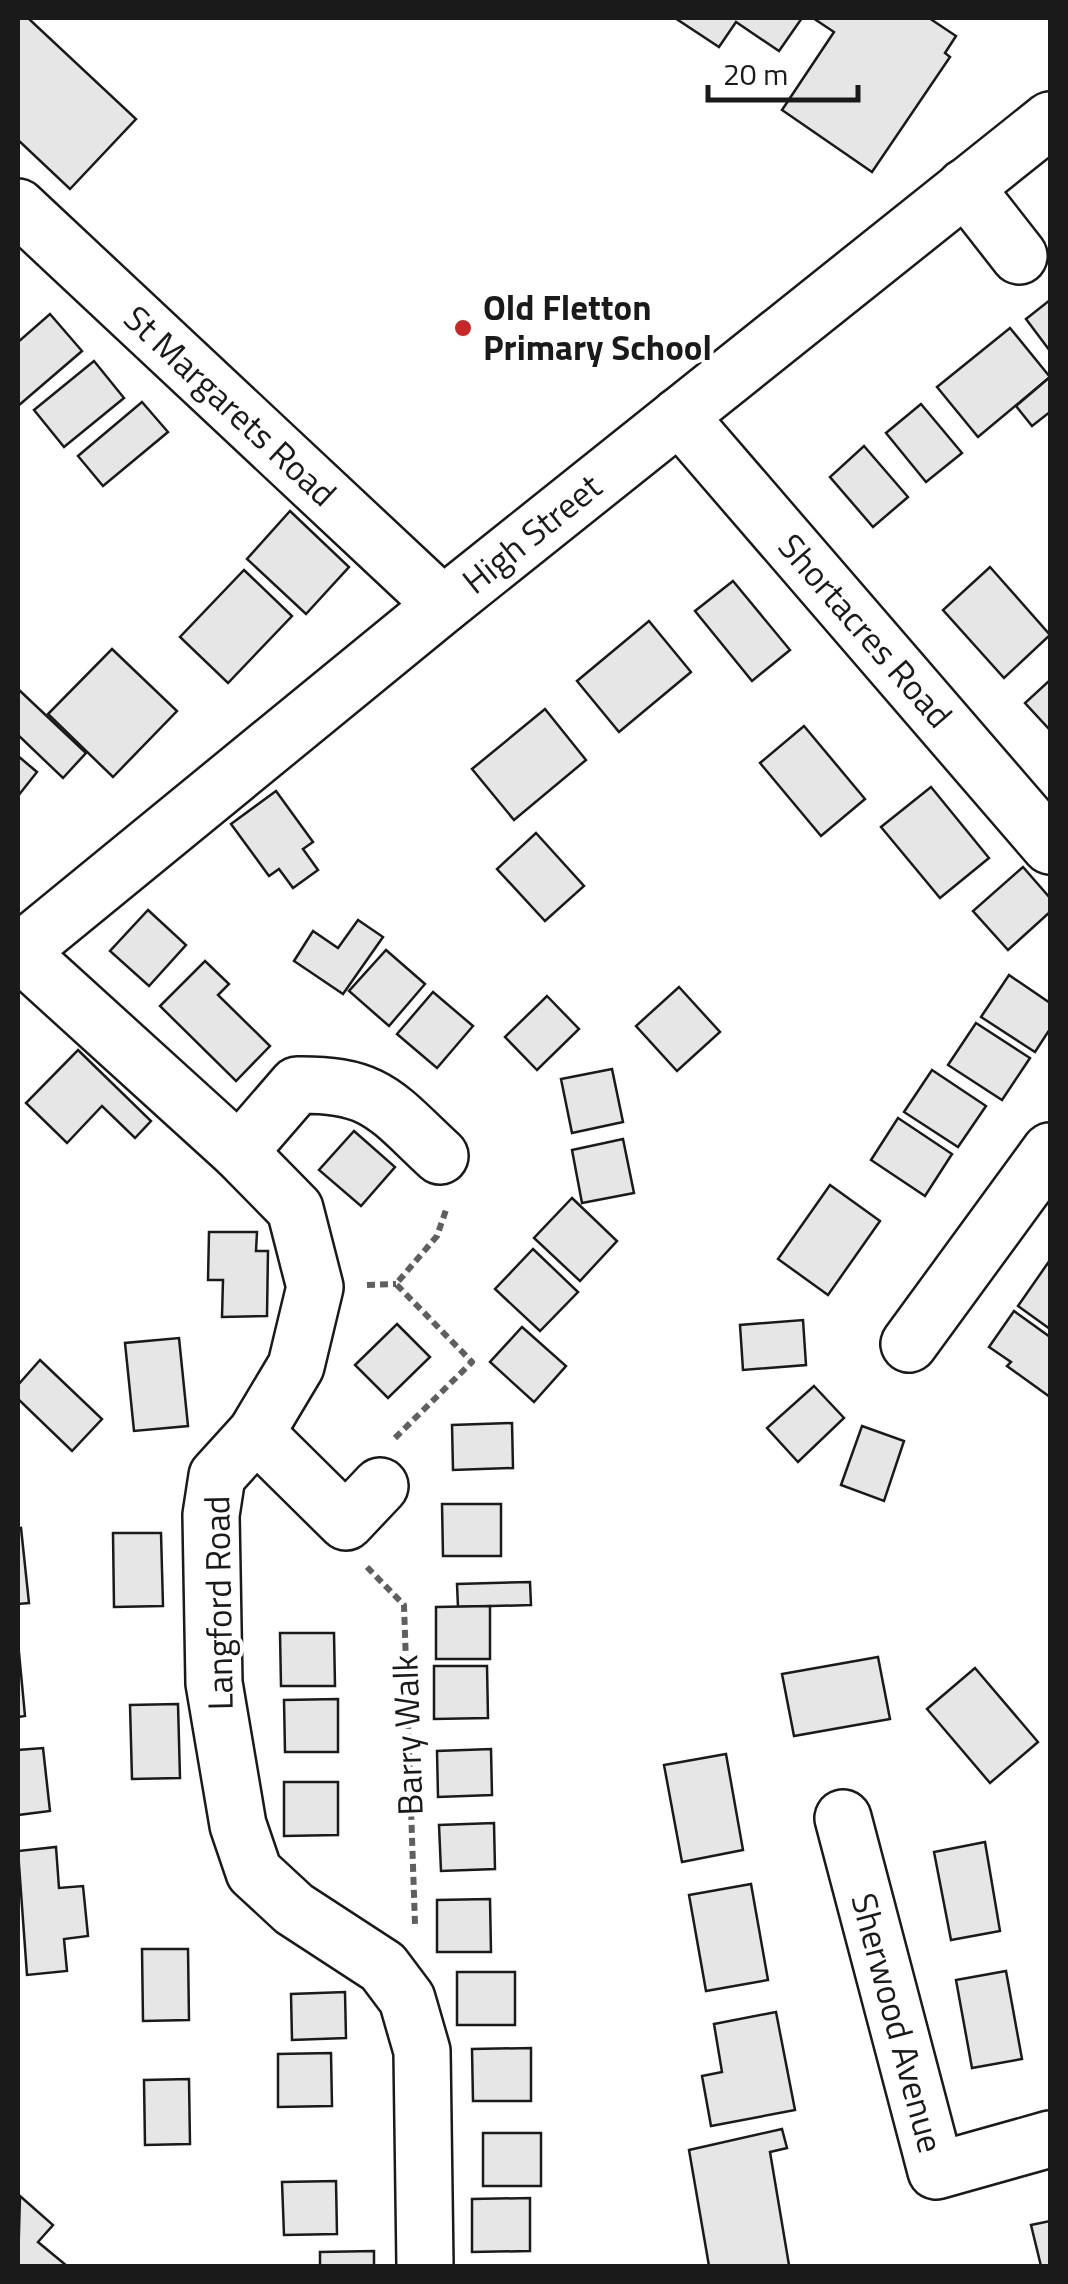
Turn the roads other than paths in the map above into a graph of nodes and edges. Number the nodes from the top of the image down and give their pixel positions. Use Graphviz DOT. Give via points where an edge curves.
graph roads {
  1 [pos="1050,120"];
  2 [pos="965,187"];
  3 [pos="18,207"];
  4 [pos="1019,256"];
  5 [pos="679,416"];
  6 [pos="443,606"];
  7 [pos="1050,846"];
  8 [pos="18,953"];
  9 [pos="1050,1151"];
  10 [pos="240,1152"];
  11 [pos="440,1156"];
  12 [pos="908,1344"];
  13 [pos="256,1433"];
  14 [pos="363,1504"];
  15 [pos="843,1818"];
  16 [pos="1050,2138"];
  17 [pos="425,2266"];
  1 -- 2 [label="street, High Street"];
  2 -- 4 [label="street"];
  2 -- 5 [label="street, High Street"];
  3 -- 6 [label="street, St Margarets Road"];
  5 -- 6 [label="street, High Street"];
  5 -- 7 [label="street, Shortacres Road"];
  6 -- 8 [label="street, High Street"];
  8 -- 10 [label="street, Langford Road"];
  9 -- 12 [label="street"];
  10 -- 11 [label="street" via="297,1086 342,1084 376,1097"];
  10 -- 13 [label="street, Langford Road" via="295,1209 315,1287 296,1366"];
  13 -- 14 [label="street"];
  13 -- 17 [label="street, Langford Road" via="216,1476 211,1516 214,1682 238,1826 254,1872 294,1909 384,1968 407,1999 422,2051"];
  15 -- 16 [label="street, Sherwood Avenue" via="936,2171"];
}
